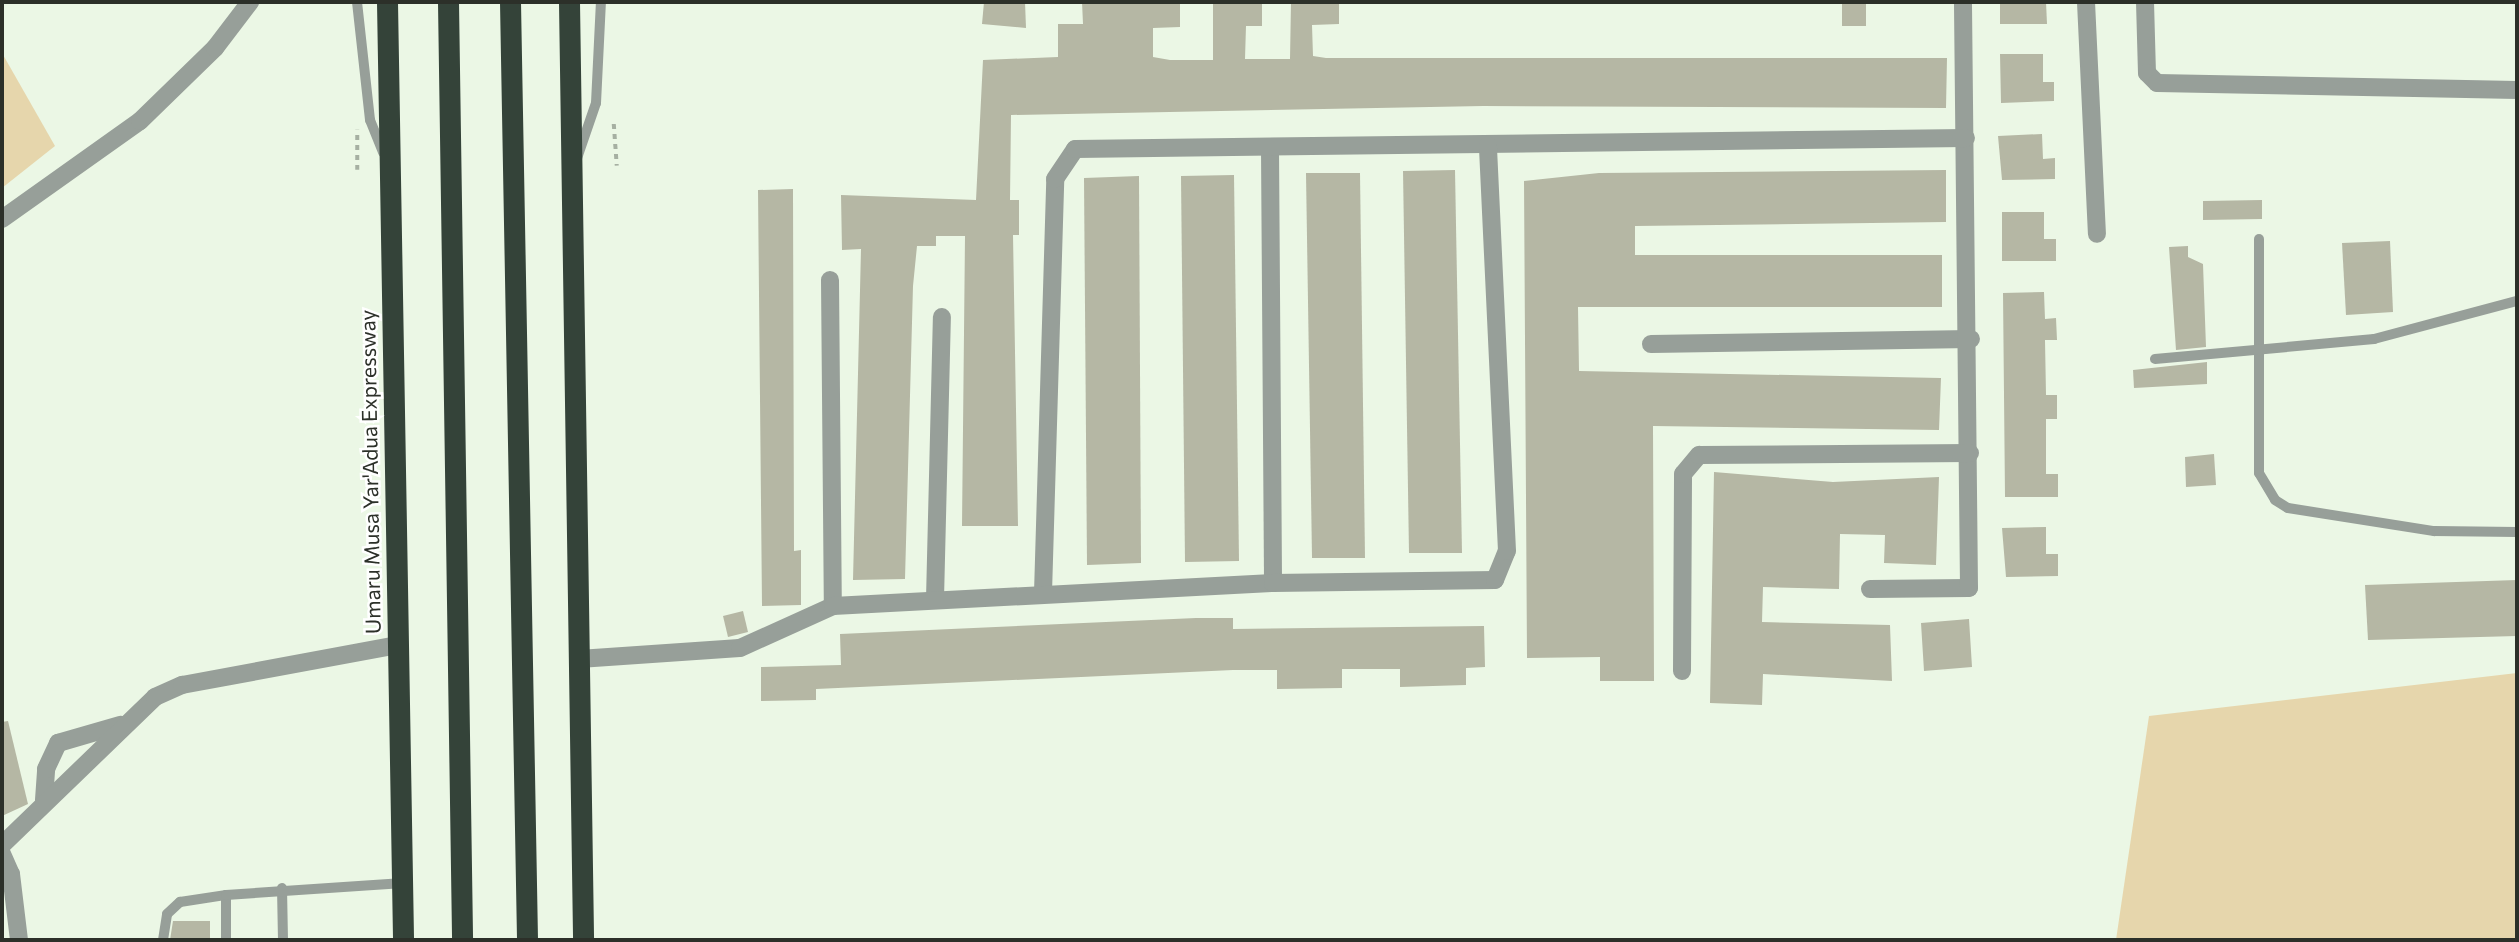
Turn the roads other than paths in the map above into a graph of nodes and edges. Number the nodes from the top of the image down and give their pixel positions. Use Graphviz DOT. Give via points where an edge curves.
graph roads {
  1 [pos="250,2"];
  2 [pos="357,2"];
  3 [pos="387,2"];
  4 [pos="448,2"];
  5 [pos="510,2"];
  6 [pos="569,2"];
  7 [pos="601,2"];
  8 [pos="1964,2"];
  9 [pos="2086,2"];
  10 [pos="2145,2"];
  11 [pos="2517,90"];
  12 [pos="1966,138"];
  13 [pos="1488,145"];
  14 [pos="1270,149"];
  15 [pos="386,159"];
  16 [pos="575,161"];
  17 [pos="2,219"];
  18 [pos="2097,234"];
  19 [pos="2259,239"];
  20 [pos="831,280"];
  21 [pos="2517,301"];
  22 [pos="942,317"];
  23 [pos="1971,340"];
  24 [pos="1651,344"];
  25 [pos="2256,351"];
  26 [pos="2154,359"];
  27 [pos="1970,453"];
  28 [pos="2517,532"];
  29 [pos="1273,583"];
  30 [pos="1870,589"];
  31 [pos="1043,593"];
  32 [pos="935,599"];
  33 [pos="833,606"];
  34 [pos="398,645"];
  35 [pos="579,659"];
  36 [pos="1682,671"];
  37 [pos="120,725"];
  38 [pos="44,800"];
  39 [pos="2,845"];
  40 [pos="2,854"];
  41 [pos="400,883"];
  42 [pos="282,888"];
  43 [pos="226,895"];
  44 [pos="19,940"];
  45 [pos="163,940"];
  46 [pos="226,940"];
  47 [pos="283,940"];
  48 [pos="403,940"];
  49 [pos="462,940"];
  50 [pos="527,940"];
  51 [pos="583,940"];
  1 -- 17 [label="street" via="215,48 140,121"];
  2 -- 15 [label="lane" via="370,120"];
  3 -- 15 [label="highway, Umaru Musa Yar'Adua Expressway"];
  4 -- 49 [label="highway"];
  5 -- 50 [label="highway"];
  6 -- 16 [label="highway"];
  7 -- 16 [label="lane" via="596,103"];
  8 -- 12 [label="street"];
  9 -- 18 [label="street"];
  10 -- 11 [label="street" via="2147,73 2157,82"];
  12 -- 13 [label="street"];
  12 -- 23 [label="street"];
  13 -- 14 [label="street"];
  13 -- 29 [label="street" via="1504,567 1495,580 1480,585"];
  14 -- 29 [label="street"];
  14 -- 31 [label="street" via="1075,149 1059,165"];
  15 -- 34 [label="highway, Umaru Musa Yar'Adua Expressway"];
  16 -- 35 [label="highway"];
  19 -- 25 [label="lane"];
  20 -- 33 [label="street"];
  21 -- 25 [label="lane" via="2374,339"];
  22 -- 32 [label="street"];
  23 -- 24 [label="street"];
  23 -- 27 [label="street"];
  25 -- 26 [label="lane"];
  25 -- 28 [label="lane" via="2259,473 2275,500 2288,508 2434,531"];
  27 -- 30 [label="street" via="1969,588"];
  27 -- 36 [label="street" via="1699,455 1683,474"];
  29 -- 31 [label="street"];
  31 -- 32 [label="street"];
  32 -- 33 [label="street"];
  33 -- 35 [label="street" via="740,648"];
  34 -- 37 [label="street" via="182,685 155,696"];
  34 -- 41 [label="highway, Umaru Musa Yar'Adua Expressway"];
  35 -- 51 [label="highway"];
  37 -- 38 [label="street"];
  37 -- 38 [label="street" via="58,743 46,769"];
  38 -- 39 [label="street"];
  40 -- 44 [label="street" via="11,874"];
  41 -- 42 [label="lane"];
  41 -- 48 [label="highway, Umaru Musa Yar'Adua Expressway"];
  42 -- 43 [label="lane"];
  42 -- 47 [label="lane"];
  43 -- 45 [label="lane" via="180,902 167,914"];
  43 -- 46 [label="lane"];
}
